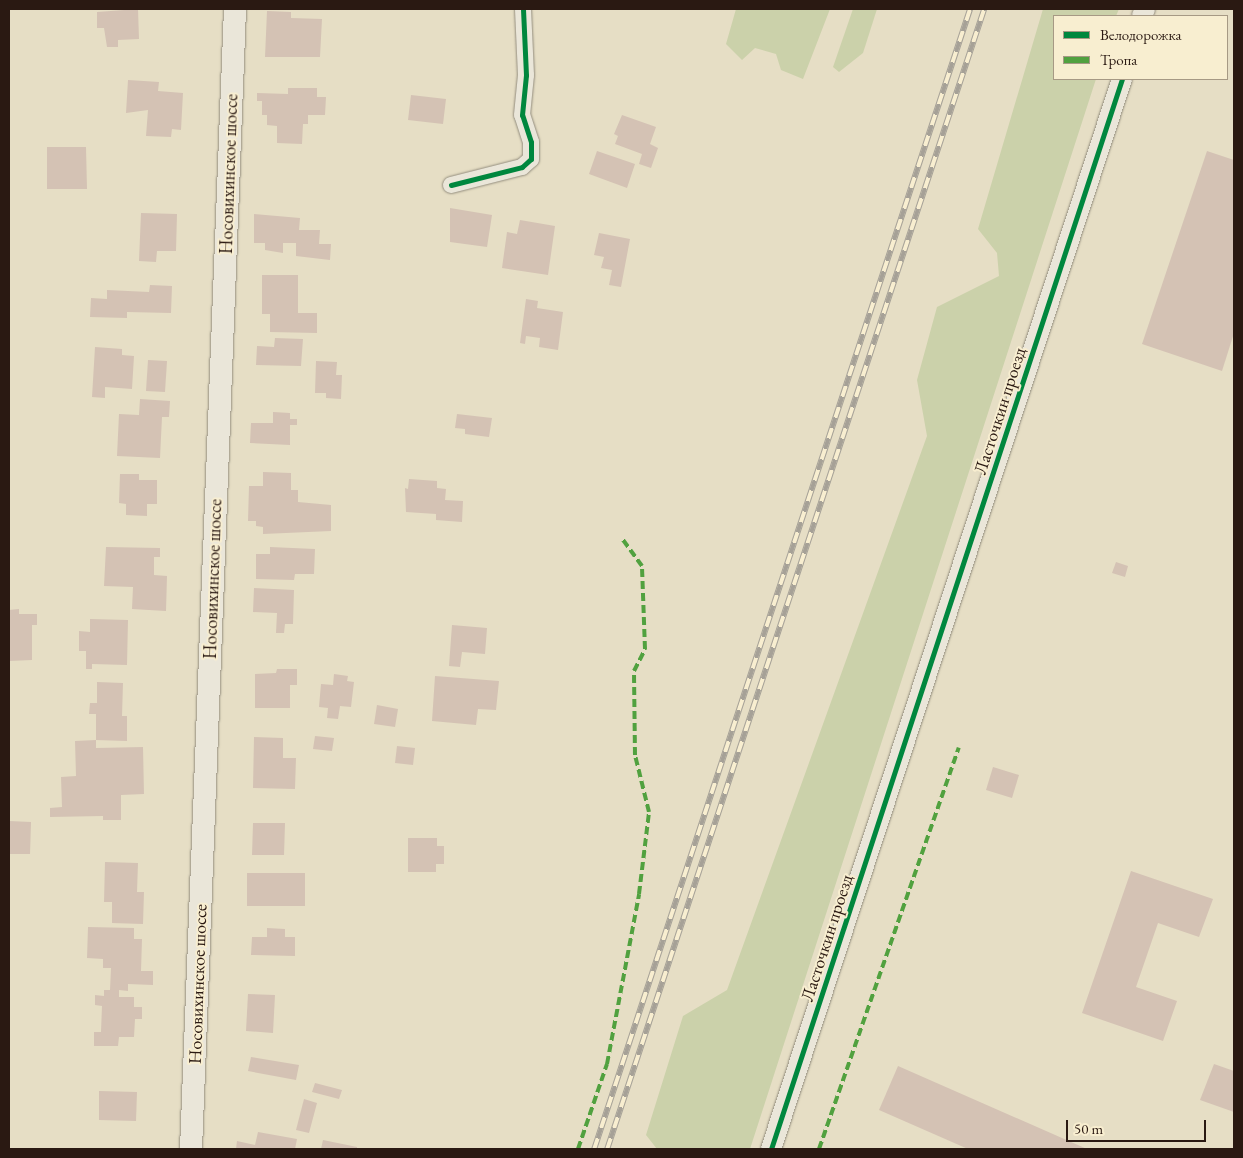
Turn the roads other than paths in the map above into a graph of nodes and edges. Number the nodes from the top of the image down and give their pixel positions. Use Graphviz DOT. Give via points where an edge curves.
graph roads {
  1 [pos="235,9"];
  2 [pos="523,9"];
  3 [pos="1122,80"];
  4 [pos="451,184"];
  5 [pos="191,1149"];
  6 [pos="771,1149"];
  1 -- 5 [label="main road, Носовихинское шоссе"];
  2 -- 4 [label="street" via="526,75 522,115 531,142 531,159 522,167"];
  3 -- 6 [label="street, Ласточкин проезд"];
}
